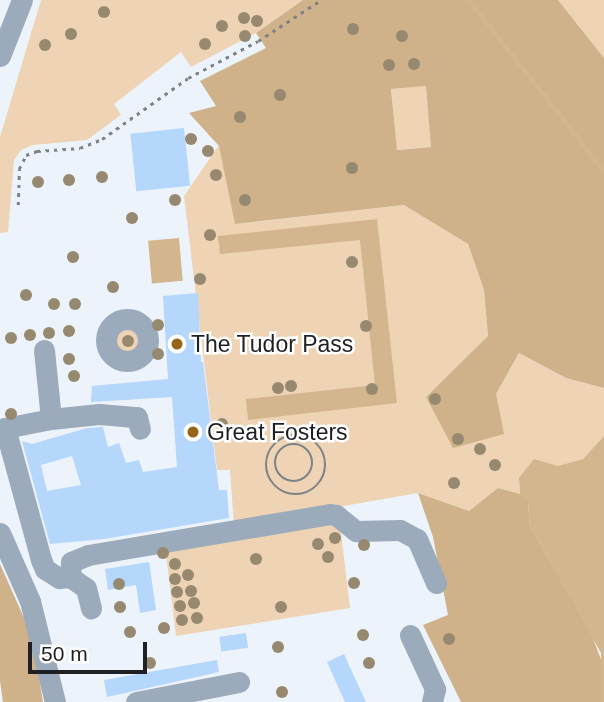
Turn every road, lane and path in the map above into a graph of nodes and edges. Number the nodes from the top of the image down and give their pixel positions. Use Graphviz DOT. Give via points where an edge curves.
graph roads {
  1 [pos="22,0"];
  2 [pos="321,0"];
  3 [pos="0,56"];
  4 [pos="18,205"];
  5 [pos="44,350"];
  6 [pos="51,419"];
  7 [pos="3,428"];
  8 [pos="140,429"];
  9 [pos="296,483"];
  10 [pos="299,495"];
  11 [pos="0,533"];
  12 [pos="70,577"];
  13 [pos="436,583"];
  14 [pos="91,608"];
  15 [pos="410,635"];
  16 [pos="240,682"];
  17 [pos="55,702"];
  18 [pos="136,702"];
  19 [pos="432,702"];
  1 -- 3 [label="street"];
  2 -- 4 [label="path" via="188,78 102,139 80,148 26,155 19,169"];
  5 -- 6 [label="street"];
  6 -- 7 [label="street"];
  6 -- 8 [label="street" via="99,414 137,417"];
  7 -- 12 [label="street" via="45,569 59,578"];
  9 -- 9 [label="path" via="284,480 275,466 281,449 292,444 304,447 313,461 307,478"];
  10 -- 10 [label="path" via="284,493 272,484 265,464 274,444 293,434 307,436 319,445 326,466 318,486"];
  11 -- 17 [label="street" via="30,601"];
  12 -- 13 [label="street" via="71,562 88,555 330,514 356,531 400,530 417,539"];
  12 -- 14 [label="street" via="86,589"];
  15 -- 19 [label="street" via="435,689"];
  16 -- 18 [label="street"];
}
